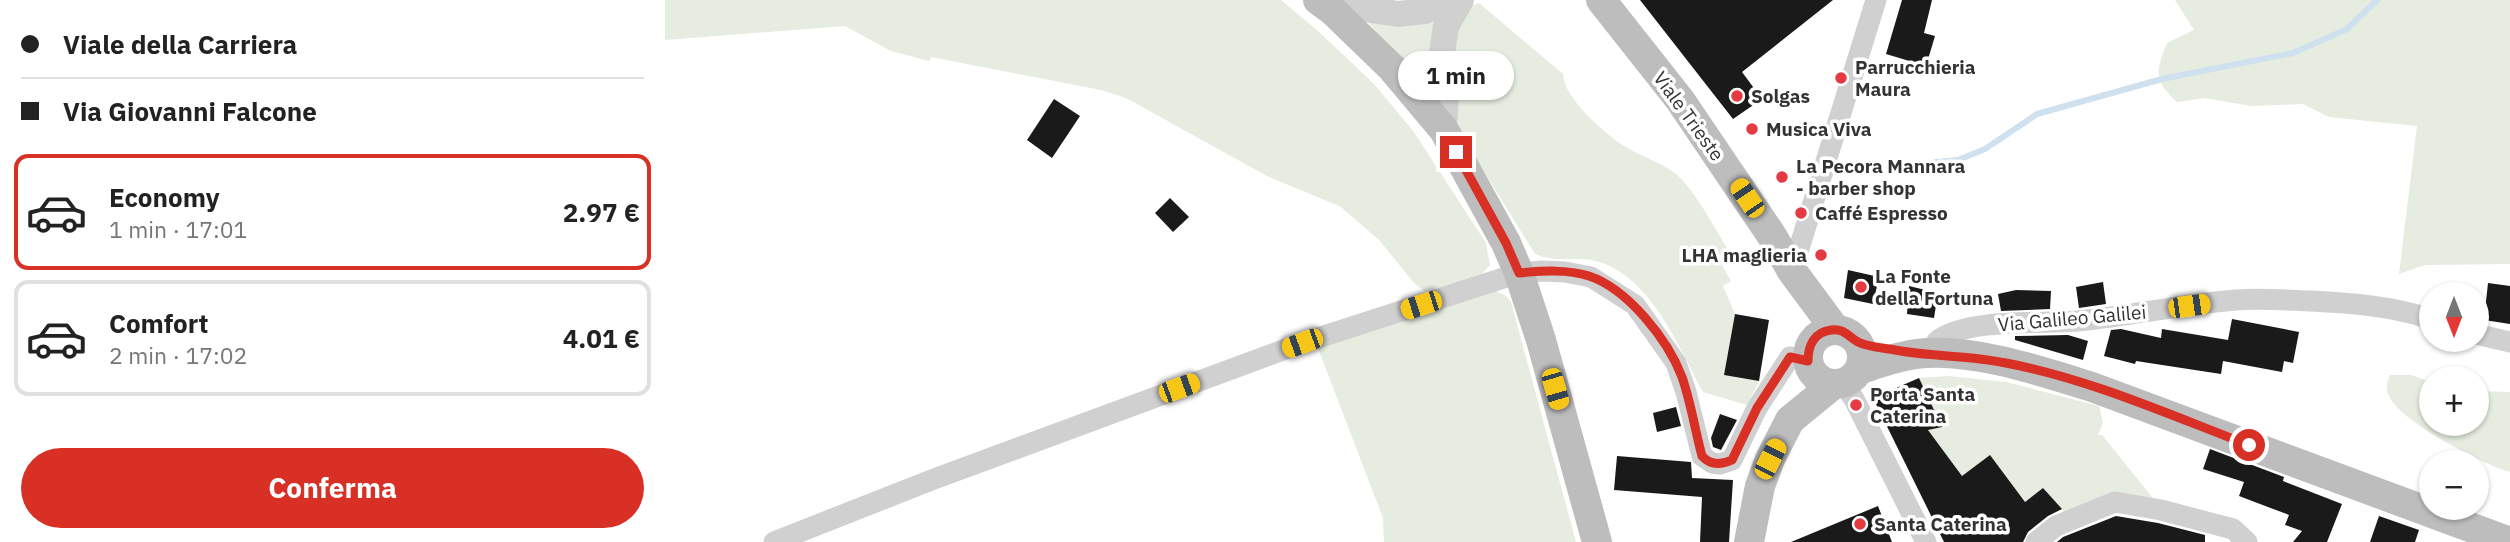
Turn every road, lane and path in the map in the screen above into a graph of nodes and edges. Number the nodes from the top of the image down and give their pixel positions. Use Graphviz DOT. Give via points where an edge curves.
graph roads {
  1 [pos="1446,0"];
  2 [pos="1461,0"];
  3 [pos="1601,0"];
  4 [pos="1876,0"];
  5 [pos="1326,6"];
  6 [pos="1444,130"];
  7 [pos="1793,271"];
  8 [pos="1519,273"];
  9 [pos="2419,315"];
  10 [pos="2489,337"];
  11 [pos="2510,342"];
  12 [pos="1927,354"];
  13 [pos="1827,360"];
  14 [pos="774,542"];
  15 [pos="1597,542"];
  16 [pos="1749,542"];
  17 [pos="1926,542"];
  18 [pos="2036,542"];
  19 [pos="2247,542"];
  20 [pos="2510,542"];
  1 -- 5 [label="street" via="1425,11 1398,14"];
  2 -- 6 [label="street" via="1446,26 1441,60 1446,94"];
  3 -- 7 [label="main road, Viale Trieste" via="1680,100"];
  4 -- 7 [label="street"];
  5 -- 6 [label="main road" via="1392,68"];
  6 -- 8 [label="main road"];
  7 -- 13 [label="main road, Viale Trieste"];
  8 -- 13 [label="street" via="1591,276 1635,305 1676,363 1702,456 1712,463 1732,460 1757,408"];
  8 -- 14 [label="street" via="1310,340"];
  8 -- 15 [label="main road"];
  9 -- 12 [label="street, Via Galileo Galilei" via="2368,304 2237,300 2119,317 1968,328 1943,336"];
  10 -- 11 [label="street"];
  12 -- 13 [label="main road" via="1885,361"];
  12 -- 20 [label="main road" via="2007,363 2092,387"];
  13 -- 16 [label="main road" via="1770,459"];
  13 -- 17 [label="street" via="1854,399"];
  18 -- 19 [label="street" via="2056,526 2115,502 2233,529"];
}
